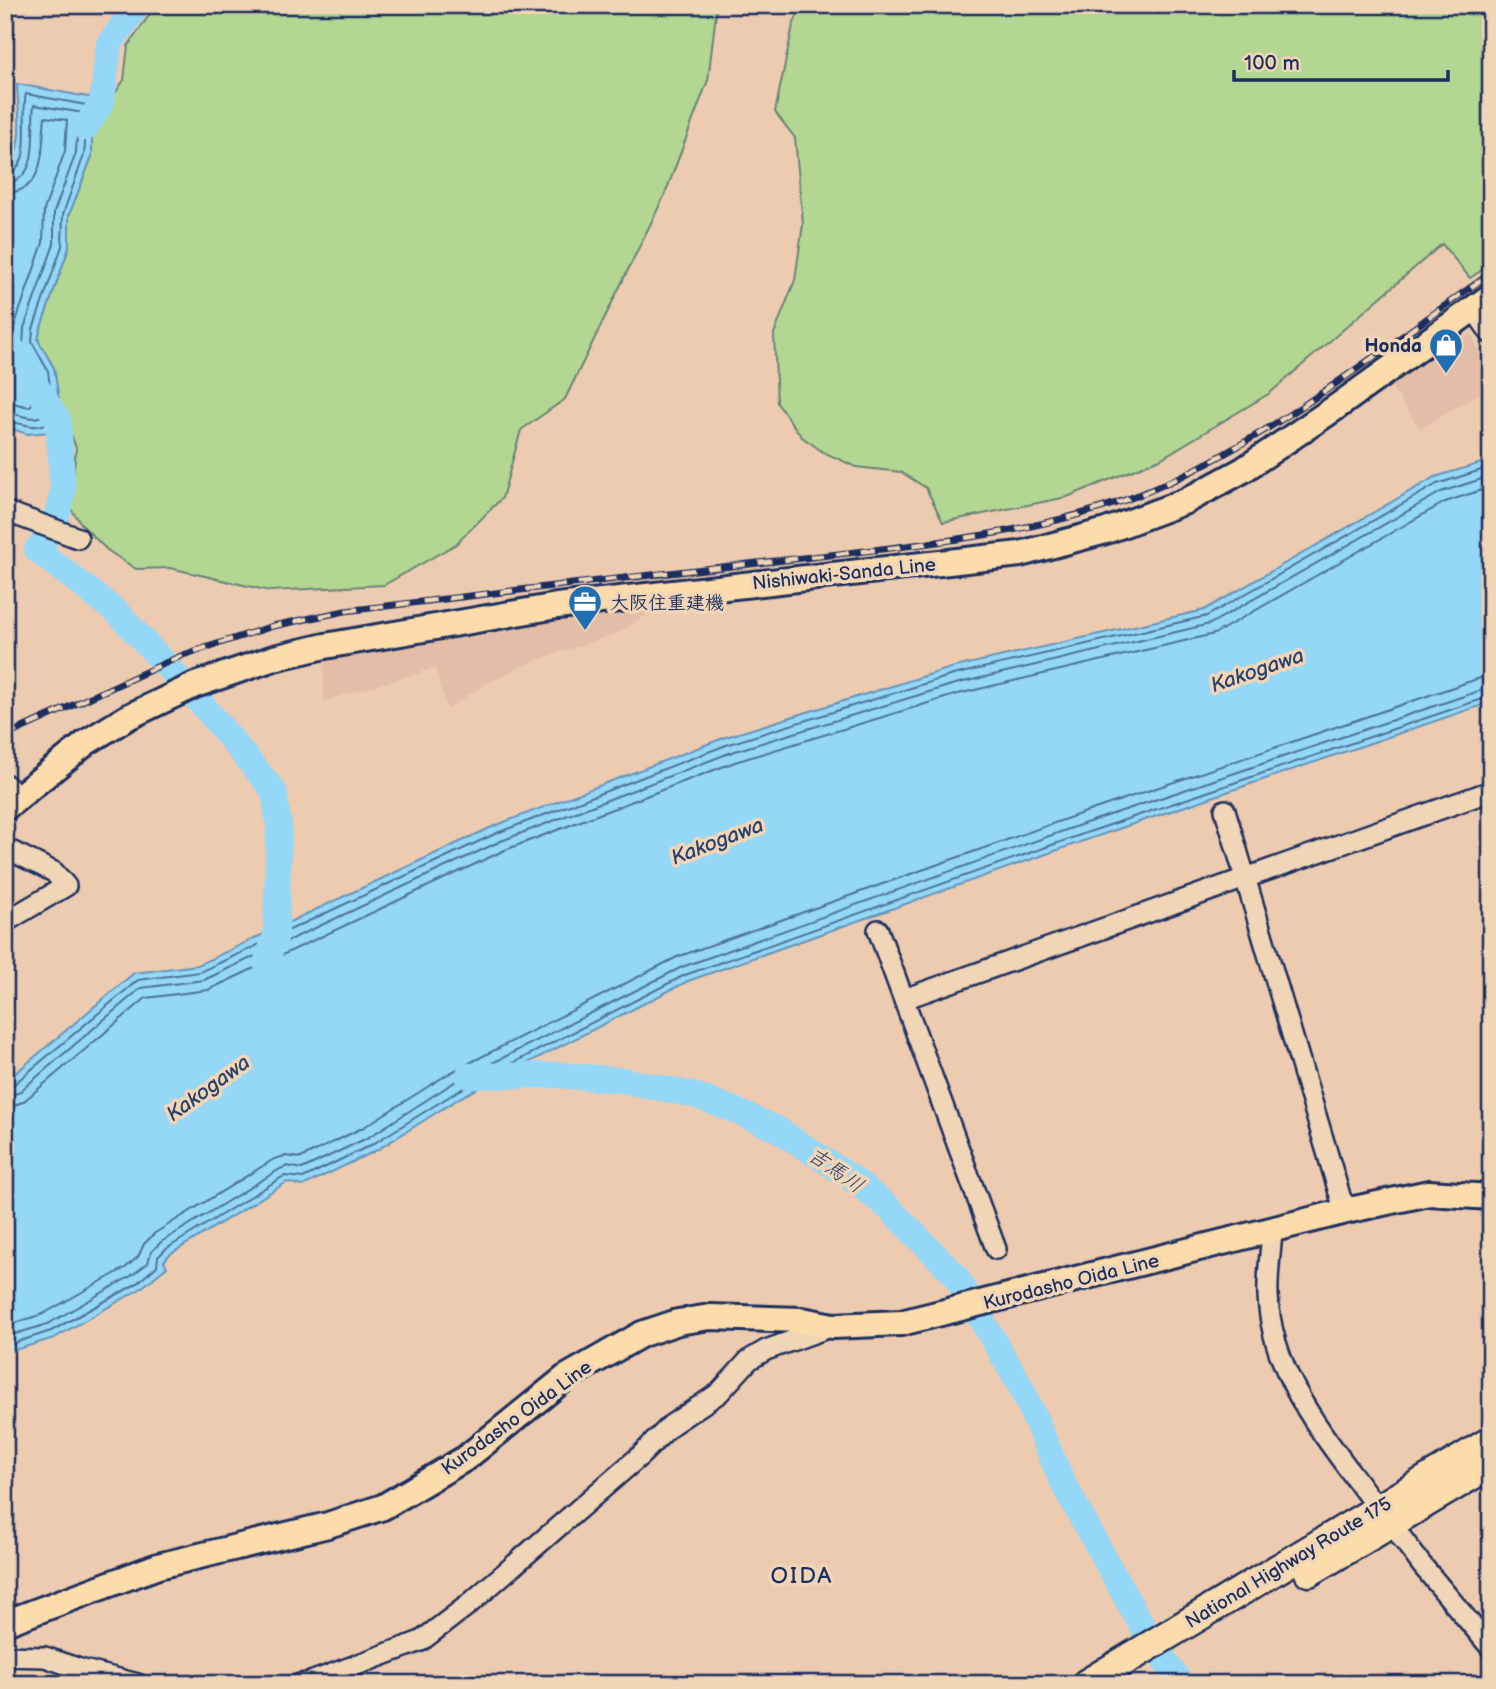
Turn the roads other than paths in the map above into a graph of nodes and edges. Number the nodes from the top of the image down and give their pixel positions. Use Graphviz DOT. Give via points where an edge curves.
graph roads {
  1 [pos="1482,302"];
  2 [pos="1491,334"];
  3 [pos="5,512"];
  4 [pos="78,538"];
  5 [pos="1491,792"];
  6 [pos="10,796"];
  7 [pos="1225,810"];
  8 [pos="5,848"];
  9 [pos="1245,878"];
  10 [pos="5,922"];
  11 [pos="878,930"];
  12 [pos="904,999"];
  13 [pos="1491,1197"];
  14 [pos="1350,1210"];
  15 [pos="1272,1230"];
  16 [pos="996,1249"];
  17 [pos="832,1326"];
  18 [pos="1491,1441"];
  19 [pos="1491,1464"];
  20 [pos="1384,1516"];
  21 [pos="1300,1567"];
  22 [pos="5,1623"];
  23 [pos="1491,1648"];
  24 [pos="5,1656"];
  25 [pos="309,1683"];
  26 [pos="138,1684"];
  27 [pos="300,1684"];
  28 [pos="1086,1684"];
  29 [pos="1124,1684"];
  1 -- 2 [label="street"];
  1 -- 6 [label="main road, Nishiwaki-Sanda Line" via="1243,470 1186,501 1106,531 1020,554 498,615 274,658 186,689 128,717"];
  3 -- 4 [label="street"];
  5 -- 9 [label="street"];
  7 -- 9 [label="street"];
  8 -- 10 [label="street" via="54,872 66,886"];
  9 -- 12 [label="street"];
  9 -- 14 [label="street" via="1341,1199"];
  11 -- 12 [label="street"];
  12 -- 16 [label="street"];
  13 -- 14 [label="main road, Kurodasho Oida Line" via="1429,1193"];
  14 -- 15 [label="main road, Kurodasho Oida Line"];
  15 -- 17 [label="main road, Kurodasho Oida Line" via="901,1323"];
  15 -- 20 [label="street" via="1268,1295 1274,1339 1284,1367 1296,1394"];
  17 -- 22 [label="main road, Kurodasho Oida Line" via="802,1320 710,1317 642,1334 565,1378 466,1458 383,1507 158,1566"];
  17 -- 25 [label="street" via="749,1360 719,1393 671,1425 421,1641"];
  18 -- 20 [label="highway, National Highway Route 175"];
  19 -- 20 [label="highway, National Highway Route 175"];
  20 -- 21 [label="highway, National Highway Route 175"];
  20 -- 23 [label="street"];
  21 -- 28 [label="highway, National Highway Route 175"];
  21 -- 29 [label="highway, National Highway Route 175"];
  24 -- 26 [label="street" via="45,1657"];
  25 -- 27 [label="street"];
}
